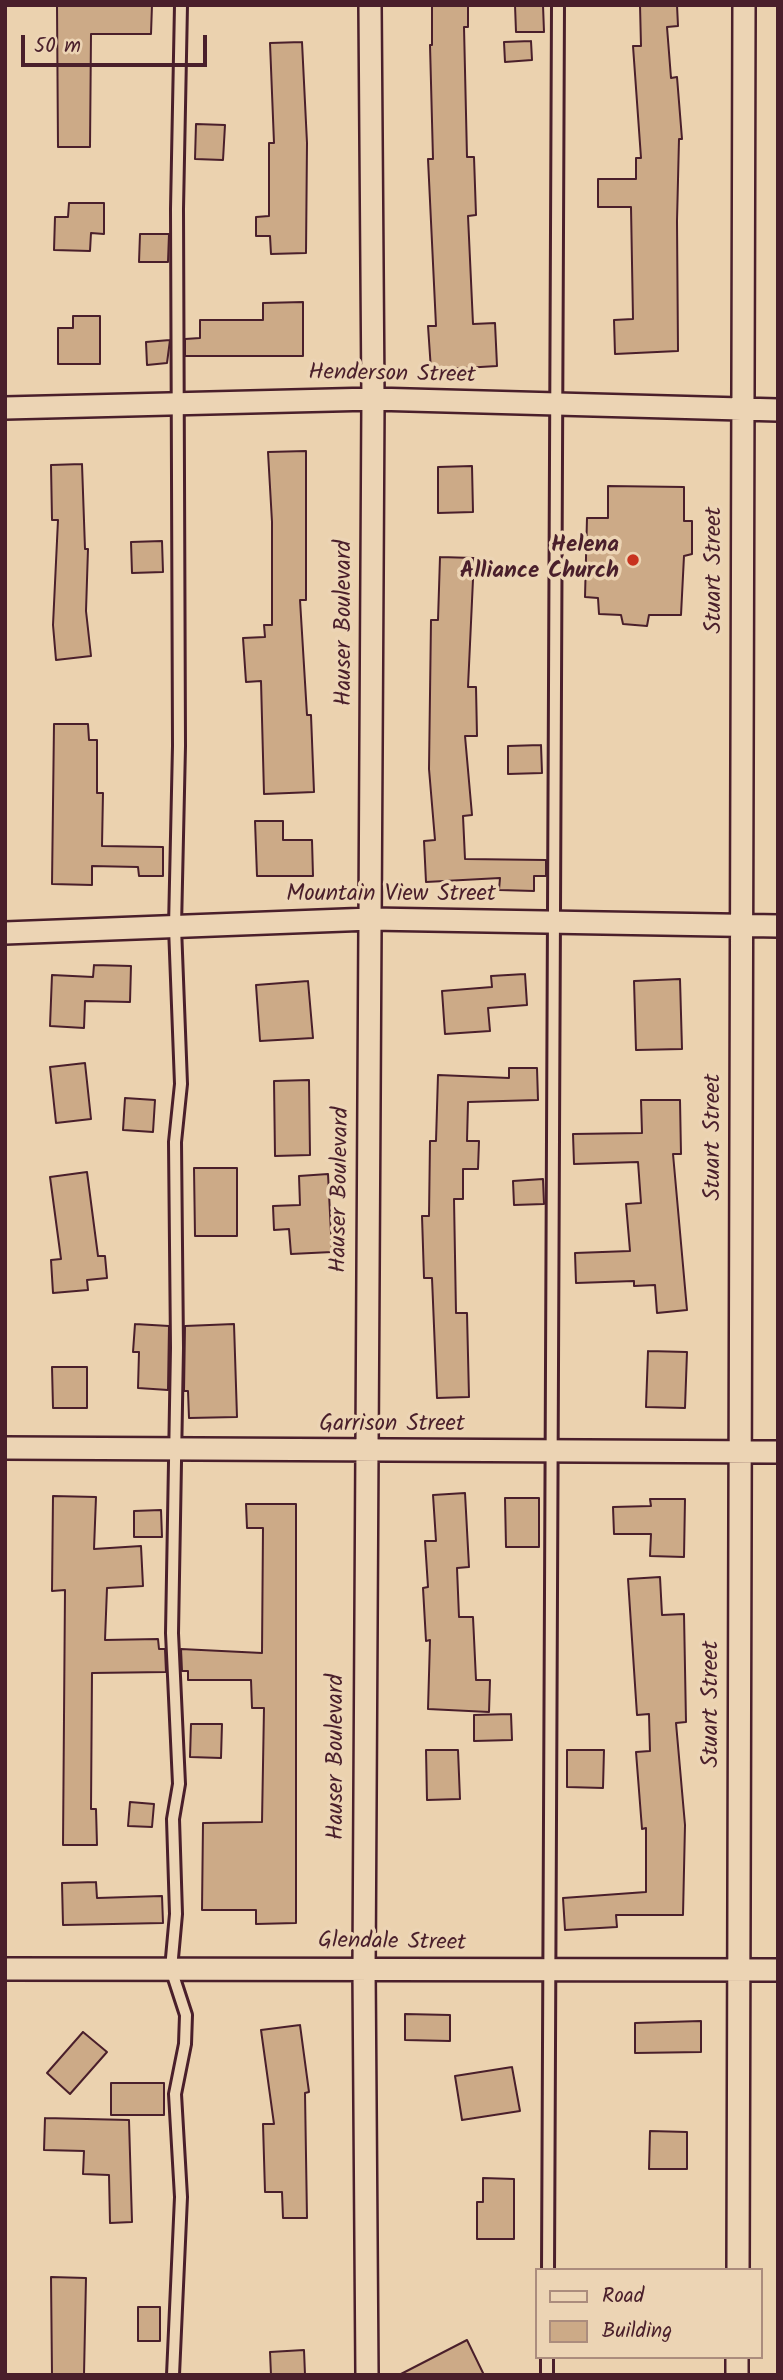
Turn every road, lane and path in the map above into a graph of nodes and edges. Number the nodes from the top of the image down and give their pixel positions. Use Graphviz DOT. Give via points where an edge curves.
graph roads {
  1 [pos="181,5"];
  2 [pos="370,5"];
  3 [pos="558,5"];
  4 [pos="744,5"];
  5 [pos="373,399"];
  6 [pos="178,404"];
  7 [pos="556,406"];
  8 [pos="5,408"];
  9 [pos="743,410"];
  10 [pos="778,410"];
  11 [pos="371,919"];
  12 [pos="554,922"];
  13 [pos="742,925"];
  14 [pos="175,926"];
  15 [pos="778,926"];
  16 [pos="5,933"];
  17 [pos="5,1448"];
  18 [pos="174,1451"];
  19 [pos="365,1452"];
  20 [pos="740,1452"];
  21 [pos="778,1452"];
  22 [pos="551,1453"];
  23 [pos="5,1969"];
  24 [pos="171,1969"];
  25 [pos="364,1969"];
  26 [pos="738,1970"];
  27 [pos="778,1970"];
  28 [pos="549,1972"];
  29 [pos="548,2268"];
  30 [pos="738,2268"];
  31 [pos="173,2375"];
  32 [pos="367,2375"];
  1 -- 6 [label="lane"];
  2 -- 5 [label="street, Hauser Boulevard"];
  3 -- 7 [label="lane"];
  4 -- 9 [label="street, Stuart Street"];
  5 -- 6 [label="street, Henderson Street"];
  5 -- 7 [label="street, Henderson Street"];
  5 -- 11 [label="street, Hauser Boulevard"];
  6 -- 8 [label="street, Henderson Street"];
  6 -- 14 [label="lane"];
  7 -- 9 [label="street, Henderson Street"];
  7 -- 12 [label="lane"];
  9 -- 10 [label="street, Henderson Street"];
  9 -- 13 [label="street, Stuart Street"];
  11 -- 12 [label="street, Mountain View Street"];
  11 -- 14 [label="street, Mountain View Street"];
  11 -- 19 [label="street, Hauser Boulevard"];
  12 -- 13 [label="street, Mountain View Street"];
  12 -- 22 [label="lane"];
  13 -- 15 [label="street, Mountain View Street"];
  13 -- 20 [label="street, Stuart Street"];
  14 -- 16 [label="street, Mountain View Street"];
  14 -- 18 [label="lane" via="181,1084 176,1142"];
  17 -- 18 [label="street, Garrison Street"];
  18 -- 19 [label="street, Garrison Street"];
  18 -- 24 [label="lane" via="172,1633 179,1784 173,1819 176,1914"];
  19 -- 22 [label="street, Garrison Street"];
  19 -- 25 [label="street, Hauser Boulevard"];
  20 -- 21 [label="street, Garrison Street"];
  20 -- 22 [label="street, Garrison Street"];
  20 -- 26 [label="street, Stuart Street"];
  22 -- 28 [label="lane"];
  23 -- 24 [label="street, Glendale Street"];
  24 -- 25 [label="street, Glendale Street"];
  24 -- 31 [label="lane" via="186,2015 186,2044 175,2094 181,2197"];
  25 -- 28 [label="street, Glendale Street"];
  25 -- 32 [label="street, Hauser Boulevard"];
  26 -- 27 [label="street, Glendale Street"];
  26 -- 28 [label="street, Glendale Street"];
  26 -- 30 [label="street, Stuart Street"];
  28 -- 29 [label="lane"];
}
